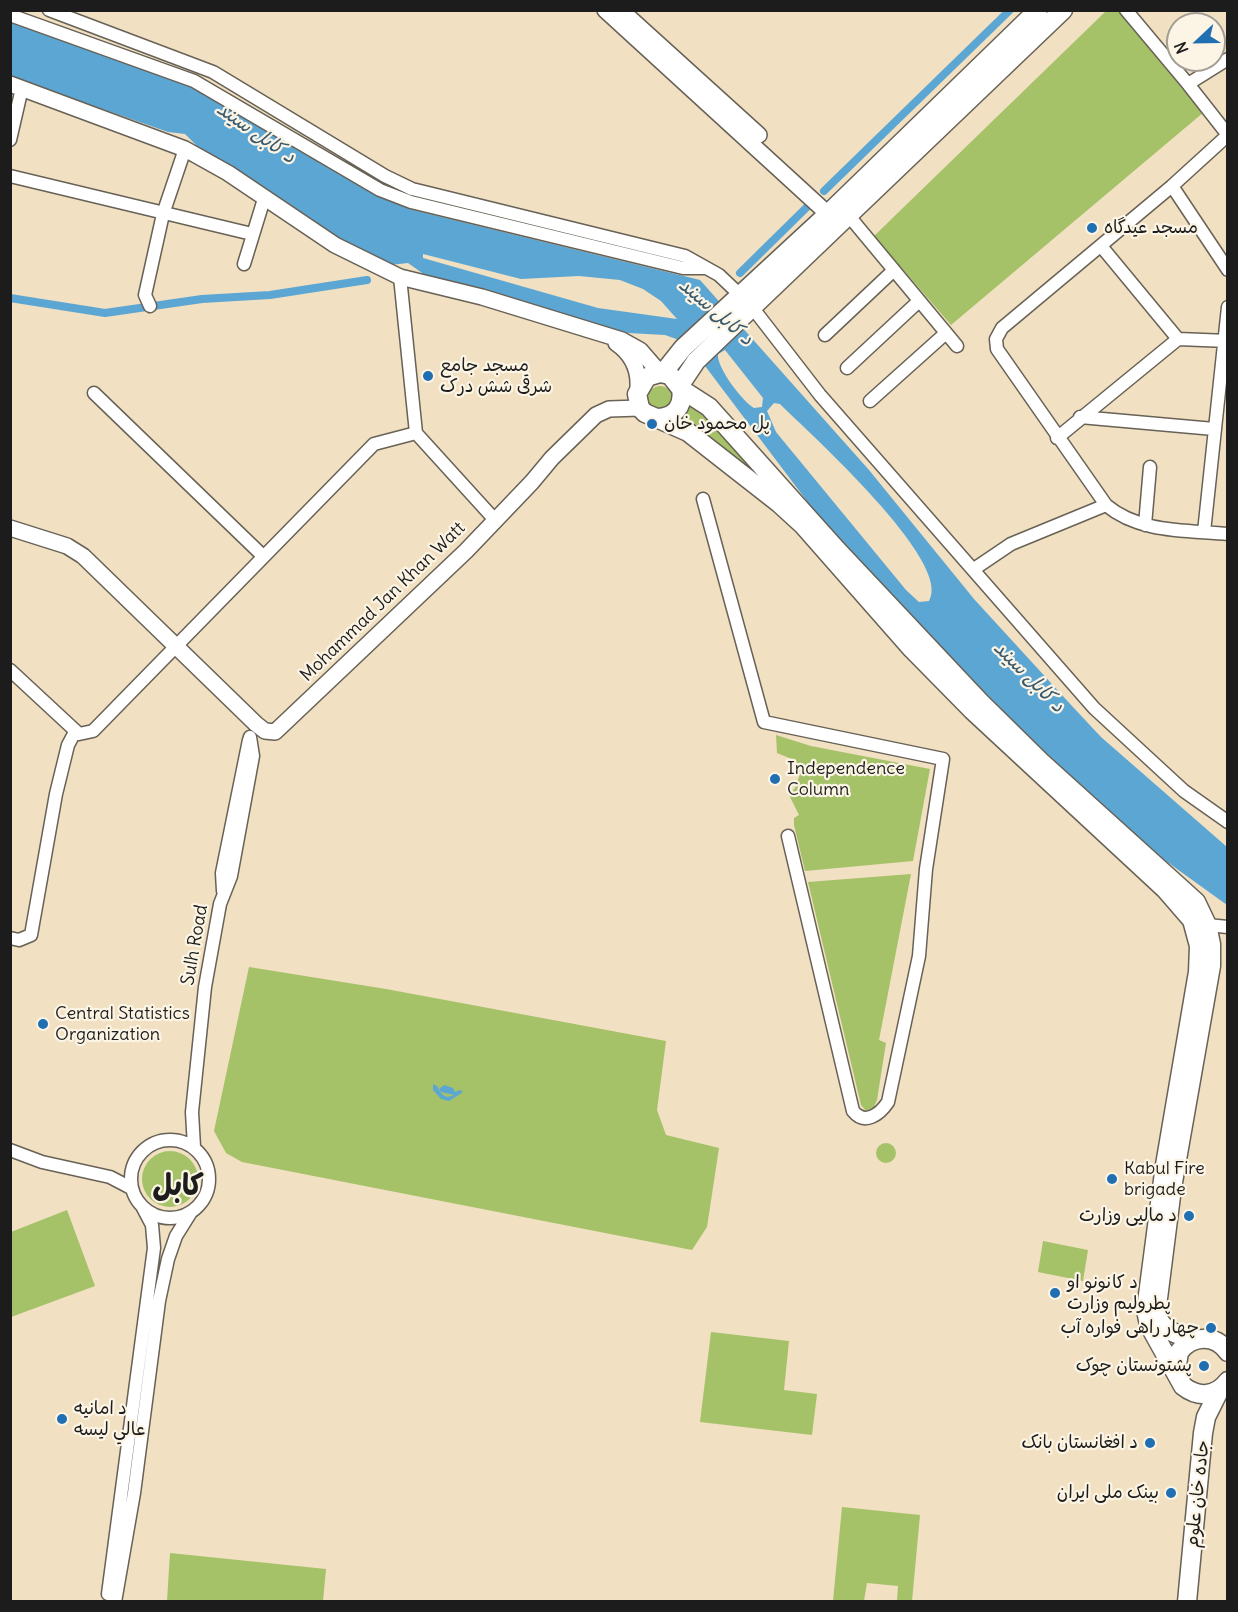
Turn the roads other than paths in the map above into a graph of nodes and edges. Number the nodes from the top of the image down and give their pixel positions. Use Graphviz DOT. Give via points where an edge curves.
graph roads {
  1 [pos="49,10"];
  2 [pos="605,10"];
  3 [pos="621,10"];
  4 [pos="1063,10"];
  5 [pos="1126,10"];
  6 [pos="10,15"];
  7 [pos="1033,15"];
  8 [pos="1047,27"];
  9 [pos="1227,59"];
  10 [pos="1188,84"];
  11 [pos="16,86"];
  12 [pos="1227,135"];
  13 [pos="10,140"];
  14 [pos="185,149"];
  15 [pos="10,176"];
  16 [pos="1172,186"];
  17 [pos="264,199"];
  18 [pos="442,204"];
  19 [pos="837,212"];
  20 [pos="163,214"];
  21 [pos="252,234"];
  22 [pos="1101,246"];
  23 [pos="244,264"];
  24 [pos="894,270"];
  25 [pos="1227,270"];
  26 [pos="400,277"];
  27 [pos="919,301"];
  28 [pos="150,306"];
  29 [pos="739,307"];
  30 [pos="1227,307"];
  31 [pos="946,333"];
  32 [pos="825,335"];
  33 [pos="603,336"];
  34 [pos="1178,339"];
  35 [pos="1226,341"];
  36 [pos="957,346"];
  37 [pos="690,355"];
  38 [pos="847,368"];
  39 [pos="661,373"];
  40 [pos="638,387"];
  41 [pos="680,387"];
  42 [pos="94,393"];
  43 [pos="870,401"];
  44 [pos="648,413"];
  45 [pos="1080,417"];
  46 [pos="1214,429"];
  47 [pos="416,433"];
  48 [pos="1057,438"];
  49 [pos="1150,467"];
  50 [pos="703,499"];
  51 [pos="1106,505"];
  52 [pos="495,520"];
  53 [pos="1144,525"];
  54 [pos="10,528"];
  55 [pos="1204,532"];
  56 [pos="1227,534"];
  57 [pos="263,556"];
  58 [pos="974,569"];
  59 [pos="176,645"];
  60 [pos="10,670"];
  61 [pos="253,731"];
  62 [pos="75,732"];
  63 [pos="1226,820"];
  64 [pos="788,836"];
  65 [pos="1207,925"];
  66 [pos="1227,927"];
  67 [pos="10,938"];
  68 [pos="194,1147"];
  69 [pos="14,1152"];
  70 [pos="132,1188"];
  71 [pos="143,1208"];
  72 [pos="191,1212"];
  73 [pos="1194,1340"];
  74 [pos="1227,1352"];
  75 [pos="1176,1371"];
  76 [pos="1224,1385"];
  77 [pos="1190,1391"];
  78 [pos="116,1572"];
  79 [pos="107,1602"];
  80 [pos="115,1602"];
  81 [pos="1177,1602"];
  82 [pos="1187,1602"];
  1 -- 18 [label="street" via="213,72 385,176"];
  2 -- 19 [label="main road" via="798,184"];
  3 -- 19 [label="main road"];
  4 -- 8 [label="highway"];
  5 -- 10 [label="street"];
  6 -- 18 [label="street" via="194,81 380,190"];
  7 -- 8 [label="highway"];
  7 -- 19 [label="highway"];
  8 -- 19 [label="highway"];
  9 -- 10 [label="street"];
  10 -- 12 [label="street"];
  11 -- 13 [label="street"];
  11 -- 14 [label="main road"];
  12 -- 16 [label="street"];
  14 -- 17 [label="main road"];
  14 -- 20 [label="street"];
  15 -- 20 [label="street"];
  16 -- 22 [label="street"];
  16 -- 25 [label="street"];
  17 -- 21 [label="street"];
  17 -- 26 [label="main road" via="335,245"];
  18 -- 29 [label="street" via="685,256 706,268"];
  19 -- 24 [label="street"];
  19 -- 29 [label="highway"];
  20 -- 21 [label="street"];
  20 -- 28 [label="street" via="145,295"];
  21 -- 23 [label="street"];
  22 -- 34 [label="street"];
  22 -- 48 [label="street" via="1002,328 996,339 997,349"];
  24 -- 27 [label="street"];
  24 -- 32 [label="street"];
  26 -- 33 [label="main road" via="482,297"];
  26 -- 47 [label="street"];
  27 -- 31 [label="street"];
  27 -- 38 [label="street"];
  29 -- 37 [label="highway"];
  29 -- 58 [label="street"];
  30 -- 35 [label="street"];
  31 -- 36 [label="street"];
  31 -- 43 [label="street"];
  33 -- 39 [label="main road" via="640,350"];
  33 -- 40 [label="main road" via="622,347 632,359"];
  34 -- 35 [label="street"];
  34 -- 45 [label="street"];
  35 -- 46 [label="street"];
  37 -- 39 [label="highway"];
  37 -- 41 [label="highway"];
  39 -- 40 [label="highway" via="647,377"];
  39 -- 41 [label="highway"];
  40 -- 44 [label="highway" via="637,394"];
  41 -- 44 [label="highway" via="678,410 672,415"];
  41 -- 65 [label="highway" via="709,407 980,702 1196,902"];
  42 -- 57 [label="street"];
  44 -- 52 [label="main road, Mohammad Jan Khan Watt" via="609,409 600,412"];
  44 -- 75 [label="highway" via="688,432 803,525 972,710 1125,850 1192,920 1199,946 1198,972 1165,1165 1146,1310 1149,1325"];
  45 -- 46 [label="street"];
  45 -- 48 [label="street"];
  46 -- 55 [label="street"];
  47 -- 52 [label="street"];
  47 -- 57 [label="street" via="374,444"];
  48 -- 51 [label="street"];
  49 -- 53 [label="street"];
  50 -- 64 [label="street" via="764,722 943,759 926,869 919,956 888,1102 880,1114 867,1119 857,1116 851,1105"];
  51 -- 53 [label="street" via="1121,518"];
  51 -- 58 [label="street" via="1011,544"];
  52 -- 61 [label="main road, Mohammad Jan Khan Watt" via="275,732"];
  53 -- 55 [label="street"];
  54 -- 59 [label="main road" via="67,546 83,556"];
  55 -- 56 [label="street"];
  57 -- 59 [label="street"];
  58 -- 63 [label="street" via="1094,708 1184,792"];
  59 -- 61 [label="main road"];
  59 -- 62 [label="street" via="93,731"];
  60 -- 62 [label="street"];
  61 -- 68 [label="street, Sulh Road" via="222,873 224,892 205,987 192,1112"];
  62 -- 67 [label="street" via="56,794 31,935 19,940"];
  65 -- 66 [label="street"];
  65 -- 73 [label="highway" via="1211,966 1172,1188 1156,1314 1168,1331"];
  68 -- 70 [label="street" via="169,1139 157,1141 140,1152 132,1169"];
  68 -- 72 [label="street" via="207,1166 209,1184 202,1201"];
  69 -- 70 [label="street" via="110,1177"];
  70 -- 71 [label="street"];
  71 -- 72 [label="street" via="158,1216 175,1218"];
  71 -- 78 [label="street" via="152,1225 154,1248"];
  72 -- 78 [label="street" via="176,1236 159,1301 137,1475"];
  73 -- 74 [label="highway" via="1210,1339"];
  73 -- 75 [label="highway" via="1179,1352"];
  75 -- 77 [label="highway"];
  76 -- 77 [label="highway" via="1205,1395"];
  76 -- 82 [label="highway, جادہ خان علوم" via="1206,1417 1203,1433"];
  77 -- 81 [label="highway, جادہ خان علوم" via="1198,1417"];
  78 -- 79 [label="street"];
  78 -- 80 [label="street"];
}
